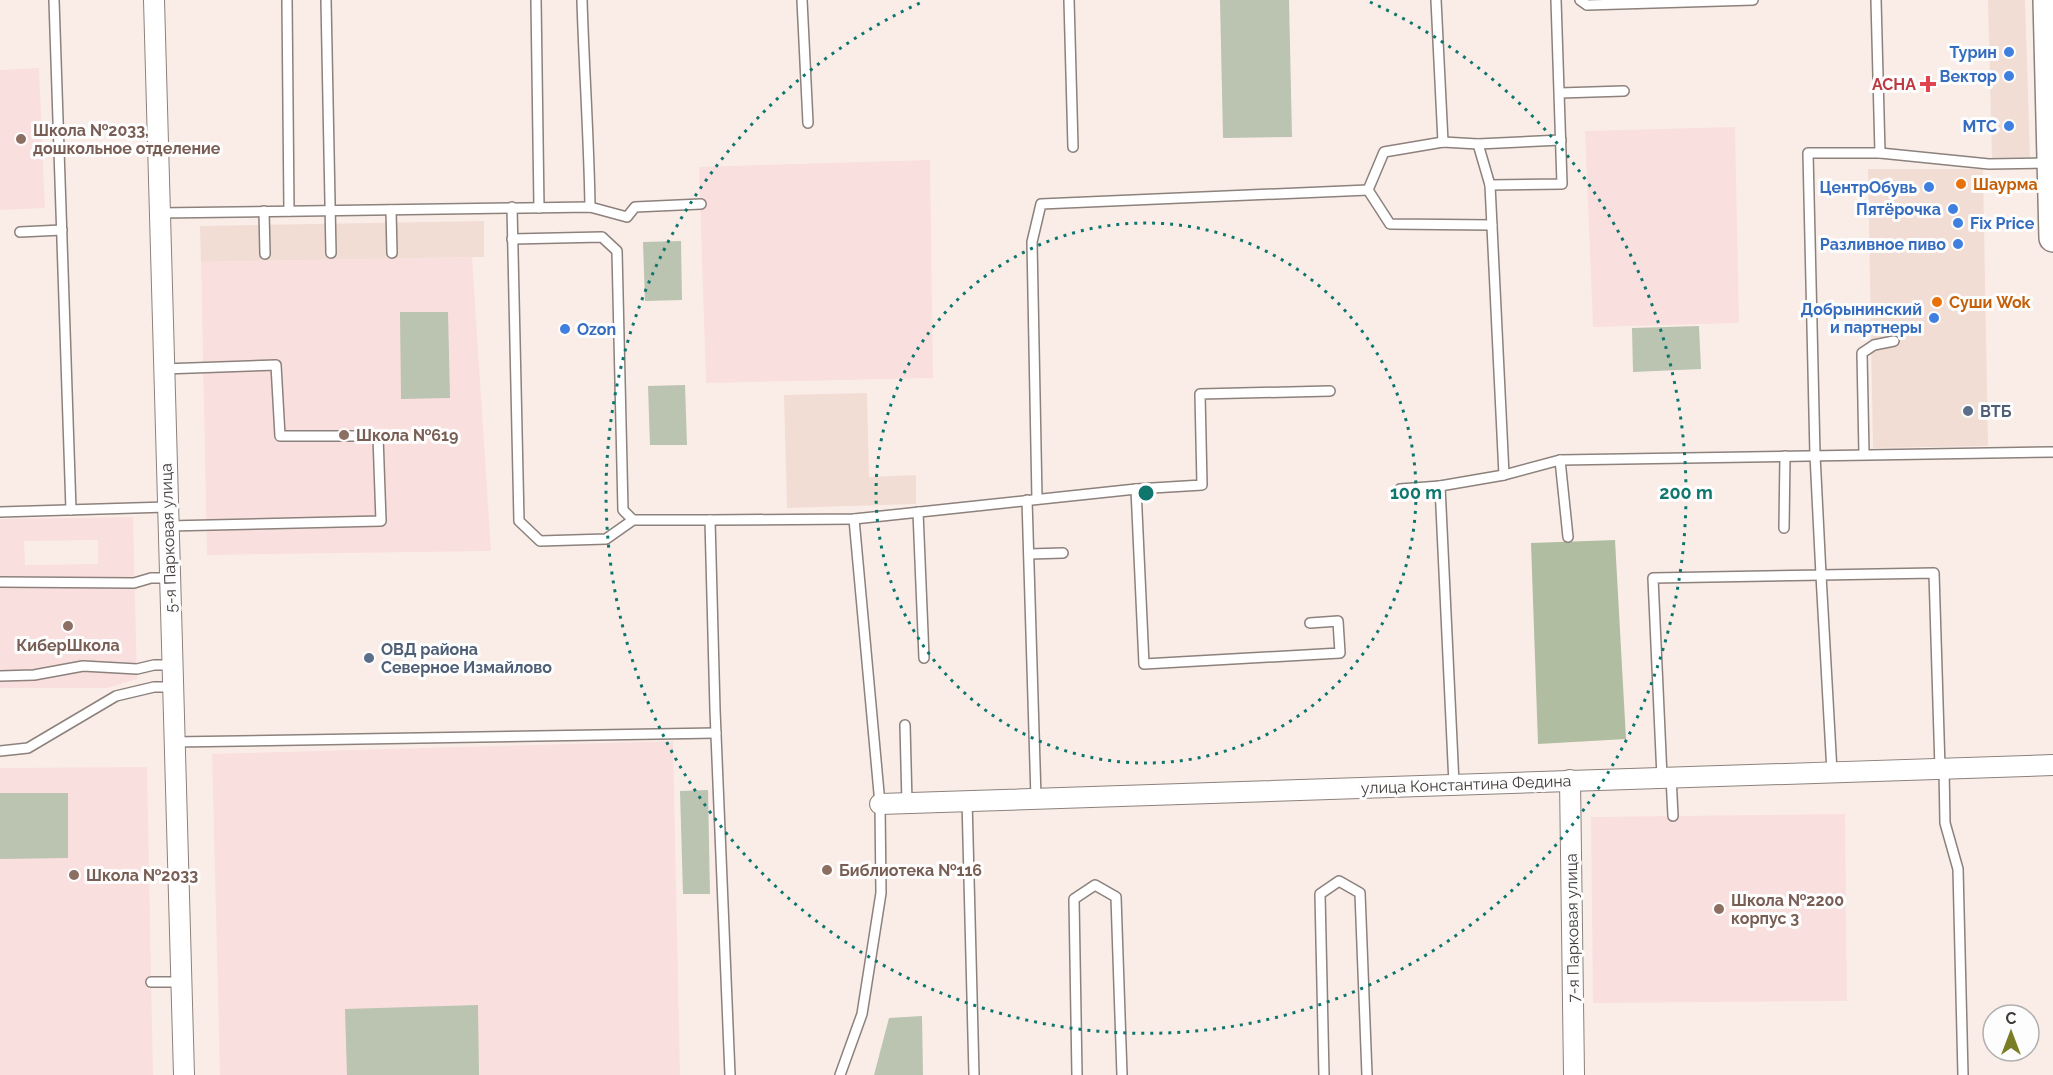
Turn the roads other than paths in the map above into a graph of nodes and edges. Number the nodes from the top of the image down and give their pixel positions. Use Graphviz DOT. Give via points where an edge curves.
graph roads {
  1 [pos="54,0"];
  2 [pos="154,0"];
  3 [pos="287,0"];
  4 [pos="327,0"];
  5 [pos="536,0"];
  6 [pos="582,0"];
  7 [pos="802,0"];
  8 [pos="1069,0"];
  9 [pos="1436,0"];
  10 [pos="1556,0"];
  11 [pos="1580,0"];
  12 [pos="1753,0"];
  13 [pos="1876,0"];
  14 [pos="2047,0"];
  15 [pos="1624,91"];
  16 [pos="1560,93"];
  17 [pos="808,123"];
  18 [pos="2052,128"];
  19 [pos="1561,140"];
  20 [pos="1443,142"];
  21 [pos="1478,144"];
  22 [pos="1073,147"];
  23 [pos="1880,153"];
  24 [pos="2051,162"];
  25 [pos="1490,185"];
  26 [pos="1368,190"];
  27 [pos="701,204"];
  28 [pos="512,207"];
  29 [pos="590,207"];
  30 [pos="539,208"];
  31 [pos="391,210"];
  32 [pos="289,211"];
  33 [pos="329,211"];
  34 [pos="264,212"];
  35 [pos="159,213"];
  36 [pos="1492,225"];
  37 [pos="62,230"];
  38 [pos="20,232"];
  39 [pos="2053,238"];
  40 [pos="512,239"];
  41 [pos="331,253"];
  42 [pos="392,253"];
  43 [pos="265,254"];
  44 [pos="1894,341"];
  45 [pos="163,369"];
  46 [pos="1329,391"];
  47 [pos="2053,452"];
  48 [pos="1863,454"];
  49 [pos="1815,455"];
  50 [pos="1785,456"];
  51 [pos="1560,460"];
  52 [pos="1504,475"];
  53 [pos="1440,486"];
  54 [pos="1136,489"];
  55 [pos="1400,489"];
  56 [pos="1032,500"];
  57 [pos="71,510"];
  58 [pos="0,512"];
  59 [pos="918,512"];
  60 [pos="167,517"];
  61 [pos="854,519"];
  62 [pos="633,520"];
  63 [pos="710,520"];
  64 [pos="1784,528"];
  65 [pos="1568,537"];
  66 [pos="1063,553"];
  67 [pos="1029,554"];
  68 [pos="1821,575"];
  69 [pos="169,578"];
  70 [pos="0,582"];
  71 [pos="1310,623"];
  72 [pos="924,658"];
  73 [pos="172,665"];
  74 [pos="0,676"];
  75 [pos="172,687"];
  76 [pos="905,725"];
  77 [pos="716,733"];
  78 [pos="174,742"];
  79 [pos="0,751"];
  80 [pos="2053,765"];
  81 [pos="1942,768"];
  82 [pos="1832,772"];
  83 [pos="1666,777"];
  84 [pos="1570,780"];
  85 [pos="1454,784"];
  86 [pos="1036,798"];
  87 [pos="967,800"];
  88 [pos="908,802"];
  89 [pos="880,804"];
  90 [pos="1673,816"];
  91 [pos="151,982"];
  92 [pos="181,982"];
  93 [pos="184,1075"];
  94 [pos="730,1075"];
  95 [pos="840,1075"];
  96 [pos="974,1075"];
  97 [pos="1077,1075"];
  98 [pos="1122,1075"];
  99 [pos="1324,1075"];
  100 [pos="1367,1075"];
  101 [pos="1574,1075"];
  102 [pos="1963,1075"];
  1 -- 37 [label="lane"];
  2 -- 35 [label="street, 5-я Парковая улица"];
  3 -- 32 [label="lane"];
  4 -- 33 [label="lane"];
  5 -- 30 [label="lane"];
  6 -- 29 [label="lane"];
  7 -- 17 [label="lane"];
  8 -- 22 [label="lane"];
  9 -- 20 [label="lane"];
  10 -- 16 [label="lane"];
  11 -- 12 [label="lane" via="1587,5"];
  13 -- 23 [label="lane"];
  14 -- 18 [label="main road"];
  15 -- 16 [label="lane"];
  16 -- 19 [label="lane"];
  18 -- 24 [label="main road"];
  19 -- 21 [label="lane"];
  19 -- 25 [label="lane" via="1562,184"];
  20 -- 21 [label="lane"];
  20 -- 26 [label="lane" via="1384,152"];
  21 -- 25 [label="lane"];
  23 -- 24 [label="lane" via="1989,164"];
  23 -- 49 [label="lane" via="1808,153"];
  24 -- 39 [label="main road"];
  25 -- 36 [label="lane"];
  26 -- 36 [label="lane" via="1390,224"];
  26 -- 56 [label="lane" via="1041,204 1032,242"];
  27 -- 29 [label="lane" via="635,207 627,217"];
  28 -- 30 [label="lane"];
  28 -- 31 [label="lane"];
  28 -- 40 [label="lane"];
  29 -- 30 [label="lane"];
  31 -- 33 [label="lane"];
  31 -- 42 [label="lane"];
  32 -- 33 [label="lane"];
  32 -- 34 [label="lane"];
  33 -- 41 [label="lane"];
  34 -- 35 [label="lane"];
  34 -- 43 [label="lane"];
  35 -- 45 [label="street, 5-я Парковая улица"];
  36 -- 52 [label="lane"];
  37 -- 38 [label="lane"];
  37 -- 57 [label="lane"];
  40 -- 62 [label="lane" via="602,237 616,251 623,510"];
  40 -- 62 [label="lane" via="519,521 540,541 606,539"];
  44 -- 48 [label="lane" via="1874,345 1862,353"];
  45 -- 60 [label="street, 5-я Парковая улица"];
  45 -- 60 [label="lane" via="276,365 280,436 378,435 381,521"];
  46 -- 54 [label="lane" via="1200,394 1203,485"];
  47 -- 48 [label="lane"];
  48 -- 49 [label="lane"];
  49 -- 50 [label="lane"];
  49 -- 68 [label="lane"];
  50 -- 51 [label="lane"];
  50 -- 64 [label="lane"];
  51 -- 52 [label="lane"];
  51 -- 65 [label="lane"];
  52 -- 53 [label="lane"];
  53 -- 55 [label="lane"];
  53 -- 85 [label="lane"];
  54 -- 56 [label="lane"];
  54 -- 71 [label="lane" via="1144,664 1340,653 1338,621"];
  56 -- 59 [label="lane"];
  56 -- 67 [label="lane"];
  57 -- 58 [label="lane"];
  57 -- 60 [label="lane"];
  59 -- 61 [label="lane"];
  59 -- 72 [label="lane"];
  60 -- 69 [label="street, 5-я Парковая улица"];
  61 -- 63 [label="lane"];
  61 -- 89 [label="lane"];
  62 -- 63 [label="lane"];
  63 -- 77 [label="lane"];
  66 -- 67 [label="lane"];
  67 -- 86 [label="lane"];
  68 -- 81 [label="lane" via="1934,573"];
  68 -- 82 [label="lane"];
  68 -- 83 [label="lane" via="1653,579"];
  69 -- 70 [label="lane" via="135,583"];
  69 -- 73 [label="street, 5-я Парковая улица"];
  73 -- 74 [label="lane" via="136,669 83,666 34,675"];
  73 -- 75 [label="street, 5-я Парковая улица"];
  75 -- 78 [label="street, 5-я Парковая улица"];
  75 -- 79 [label="lane" via="116,696 28,748"];
  76 -- 88 [label="lane"];
  77 -- 78 [label="lane"];
  77 -- 94 [label="lane"];
  78 -- 92 [label="street, 5-я Парковая улица"];
  80 -- 81 [label="street, улица Константина Федина"];
  81 -- 82 [label="street, улица Константина Федина"];
  81 -- 102 [label="lane" via="1945,823 1958,869"];
  82 -- 83 [label="street, улица Константина Федина"];
  83 -- 84 [label="street, улица Константина Федина"];
  83 -- 90 [label="lane"];
  84 -- 85 [label="street, улица Константина Федина"];
  84 -- 101 [label="street, 7-я Парковая улица"];
  85 -- 86 [label="street, улица Константина Федина"];
  86 -- 87 [label="street, улица Константина Федина"];
  87 -- 88 [label="street, улица Константина Федина"];
  87 -- 96 [label="lane"];
  88 -- 89 [label="street, улица Константина Федина"];
  89 -- 95 [label="lane" via="881,893 862,1014"];
  91 -- 92 [label="lane"];
  92 -- 93 [label="street, 5-я Парковая улица"];
  97 -- 98 [label="lane" via="1074,899 1095,885 1116,897"];
  99 -- 100 [label="lane" via="1320,894 1339,881 1360,893"];
}
